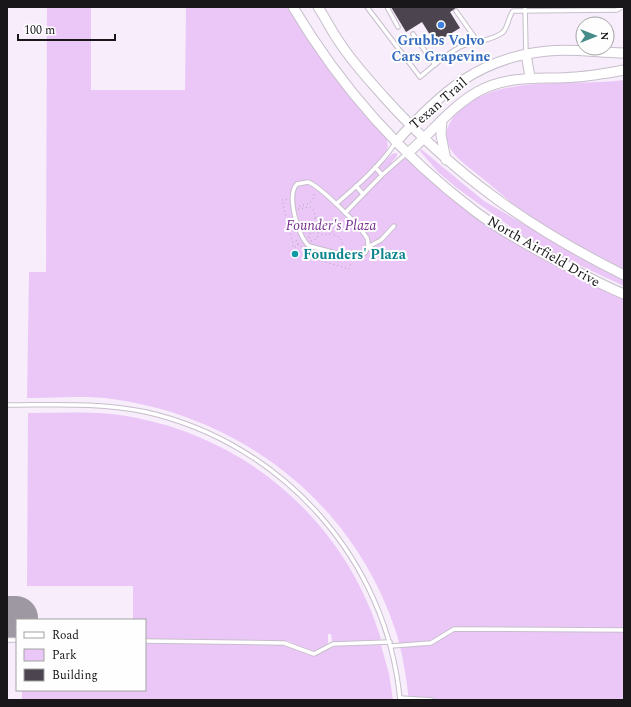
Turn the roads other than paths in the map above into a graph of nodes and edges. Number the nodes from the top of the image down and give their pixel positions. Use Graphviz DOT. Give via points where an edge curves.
graph roads {
  1 [pos="293,7"];
  2 [pos="318,7"];
  3 [pos="367,7"];
  4 [pos="387,7"];
  5 [pos="622,7"];
  6 [pos="525,8"];
  7 [pos="456,11"];
  8 [pos="398,27"];
  9 [pos="413,34"];
  10 [pos="478,42"];
  11 [pos="622,53"];
  12 [pos="526,54"];
  13 [pos="435,65"];
  14 [pos="624,70"];
  15 [pos="530,77"];
  16 [pos="442,120"];
  17 [pos="410,126"];
  18 [pos="424,139"];
  19 [pos="396,142"];
  20 [pos="408,152"];
  21 [pos="446,160"];
  22 [pos="375,167"];
  23 [pos="382,175"];
  24 [pos="356,186"];
  25 [pos="363,194"];
  26 [pos="336,204"];
  27 [pos="345,213"];
  28 [pos="394,226"];
  29 [pos="368,247"];
  30 [pos="624,275"];
  31 [pos="624,294"];
  32 [pos="7,405"];
  33 [pos="624,630"];
  34 [pos="146,641"];
  35 [pos="390,642"];
  36 [pos="391,646"];
  37 [pos="400,699"];
  38 [pos="432,700"];
  1 -- 19 [label="main road, North Airfield Drive" via="348,86"];
  2 -- 17 [label="main road, North Airfield Drive" via="340,44"];
  3 -- 13 [label="lane" via="420,77"];
  4 -- 8 [label="lane"];
  5 -- 6 [label="lane" via="617,10"];
  6 -- 10 [label="lane" via="513,11 502,33"];
  6 -- 12 [label="lane"];
  7 -- 10 [label="lane"];
  9 -- 13 [label="lane"];
  10 -- 13 [label="lane" via="446,55"];
  11 -- 12 [label="main road, Texan Trail" via="549,50"];
  12 -- 15 [label="main road"];
  12 -- 17 [label="main road, Texan Trail" via="506,58 467,76"];
  14 -- 15 [label="main road, Texan Trail" via="574,77"];
  15 -- 16 [label="main road, Texan Trail" via="495,84 476,92"];
  16 -- 18 [label="main road, Texan Trail"];
  16 -- 21 [label="main road" via="441,135"];
  17 -- 18 [label="main road, North Airfield Drive"];
  17 -- 19 [label="main road, Texan Trail"];
  18 -- 20 [label="main road, Texan Trail"];
  18 -- 21 [label="main road, North Airfield Drive"];
  19 -- 20 [label="main road, North Airfield Drive"];
  19 -- 22 [label="lane"];
  20 -- 23 [label="lane"];
  20 -- 31 [label="main road, North Airfield Drive" via="476,212 538,251"];
  21 -- 30 [label="main road, North Airfield Drive" via="544,233"];
  22 -- 23 [label="lane"];
  22 -- 24 [label="lane"];
  23 -- 25 [label="lane"];
  24 -- 25 [label="lane"];
  24 -- 26 [label="lane"];
  25 -- 27 [label="lane"];
  26 -- 27 [label="lane"];
  26 -- 29 [label="lane" via="315,185 303,182 292,190 294,210 301,236 306,244 359,258"];
  27 -- 29 [label="lane" via="366,236"];
  28 -- 29 [label="lane" via="381,240"];
  32 -- 35 [label="lane" via="90,406 145,412 193,426 252,456 294,487 338,537 365,580"];
  33 -- 36 [label="lane" via="454,629 431,643"];
  34 -- 35 [label="lane" via="284,643 314,654 333,644"];
  35 -- 36 [label="lane"];
  36 -- 37 [label="lane"];
  37 -- 38 [label="lane"];
}
